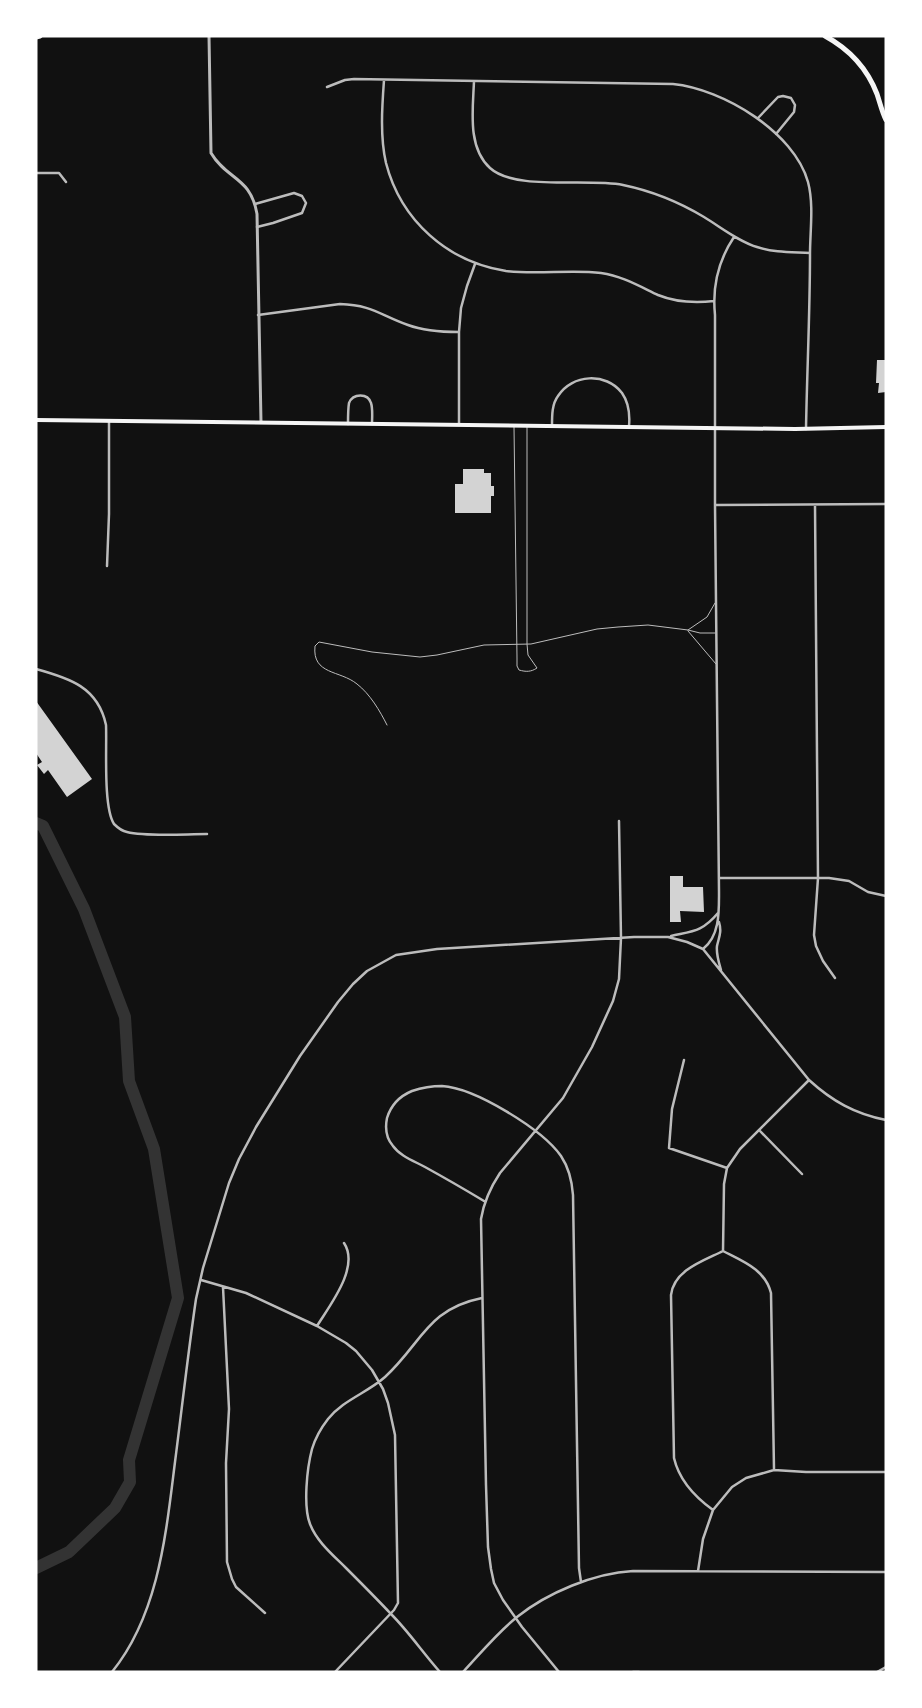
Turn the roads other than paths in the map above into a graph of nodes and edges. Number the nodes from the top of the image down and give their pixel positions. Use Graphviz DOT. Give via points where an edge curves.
graph roads {
  1 [pos="209,36"];
  2 [pos="825,36"];
  3 [pos="384,80"];
  4 [pos="474,81"];
  5 [pos="327,86"];
  6 [pos="758,118"];
  7 [pos="886,120"];
  8 [pos="776,134"];
  9 [pos="36,173"];
  10 [pos="66,182"];
  11 [pos="255,204"];
  12 [pos="257,227"];
  13 [pos="734,237"];
  14 [pos="810,253"];
  15 [pos="475,264"];
  16 [pos="714,301"];
  17 [pos="258,315"];
  18 [pos="459,332"];
  19 [pos="36,420"];
  20 [pos="109,421"];
  21 [pos="261,422"];
  22 [pos="348,424"];
  23 [pos="372,424"];
  24 [pos="459,424"];
  25 [pos="514,426"];
  26 [pos="527,426"];
  27 [pos="552,426"];
  28 [pos="629,426"];
  29 [pos="714,427"];
  30 [pos="886,427"];
  31 [pos="806,429"];
  32 [pos="886,504"];
  33 [pos="715,505"];
  34 [pos="815,505"];
  35 [pos="107,566"];
  36 [pos="717,600"];
  37 [pos="688,630"];
  38 [pos="716,633"];
  39 [pos="527,644"];
  40 [pos="516,645"];
  41 [pos="717,665"];
  42 [pos="36,669"];
  43 [pos="387,725"];
  44 [pos="620,821"];
  45 [pos="207,834"];
  46 [pos="719,878"];
  47 [pos="818,878"];
  48 [pos="886,896"];
  49 [pos="718,912"];
  50 [pos="718,921"];
  51 [pos="668,937"];
  52 [pos="621,938"];
  53 [pos="703,949"];
  54 [pos="721,972"];
  55 [pos="835,978"];
  56 [pos="684,1060"];
  57 [pos="809,1080"];
  58 [pos="886,1120"];
  59 [pos="535,1131"];
  60 [pos="760,1131"];
  61 [pos="727,1168"];
  62 [pos="802,1174"];
  63 [pos="485,1201"];
  64 [pos="344,1243"];
  65 [pos="722,1251"];
  66 [pos="200,1280"];
  67 [pos="223,1287"];
  68 [pos="482,1298"];
  69 [pos="317,1326"];
  70 [pos="378,1380"];
  71 [pos="774,1470"];
  72 [pos="886,1472"];
  73 [pos="713,1510"];
  74 [pos="698,1572"];
  75 [pos="886,1572"];
  76 [pos="581,1582"];
  77 [pos="265,1613"];
  78 [pos="391,1614"];
  79 [pos="515,1618"];
  80 [pos="886,1667"];
  81 [pos="112,1672"];
  82 [pos="335,1672"];
  83 [pos="440,1672"];
  84 [pos="463,1672"];
  85 [pos="559,1672"];
  86 [pos="633,1672"];
  87 [pos="639,1672"];
  88 [pos="877,1672"];
  1 -- 11 [label="street" via="211,153 218,164 246,186"];
  2 -- 7 [label="highway" via="849,52 865,70"];
  3 -- 4 [label="street"];
  3 -- 5 [label="street" via="345,80"];
  3 -- 15 [label="street" via="384,150 398,195 426,232"];
  4 -- 6 [label="street" via="680,84 720,96"];
  4 -- 13 [label="street" via="475,142 483,160 498,174 522,181 606,183 645,190 674,201"];
  6 -- 8 [label="street"];
  6 -- 8 [label="street" via="778,97 791,98 794,112"];
  8 -- 14 [label="street" via="798,159 808,182"];
  9 -- 10 [label="street" via="59,173"];
  11 -- 12 [label="street"];
  11 -- 12 [label="street" via="294,193 302,196 306,203 302,213"];
  12 -- 17 [label="street"];
  13 -- 14 [label="street" via="773,251"];
  13 -- 16 [label="street" via="719,266"];
  14 -- 31 [label="street"];
  15 -- 16 [label="street" via="519,272 602,274 629,280 671,299"];
  15 -- 18 [label="street" via="462,301"];
  16 -- 29 [label="street"];
  17 -- 18 [label="street" via="351,304 374,309 416,328"];
  17 -- 21 [label="street"];
  18 -- 24 [label="street"];
  19 -- 20 [label="main road"];
  20 -- 21 [label="main road"];
  20 -- 35 [label="street"];
  21 -- 22 [label="main road"];
  22 -- 23 [label="main road"];
  22 -- 23 [label="street" via="350,403 361,395 371,404"];
  23 -- 24 [label="main road"];
  24 -- 25 [label="main road"];
  25 -- 26 [label="main road"];
  25 -- 40 [label="lane"];
  26 -- 27 [label="main road"];
  26 -- 39 [label="lane"];
  27 -- 28 [label="main road"];
  27 -- 28 [label="street" via="552,411 558,396 570,384 595,378 622,393 629,411"];
  28 -- 29 [label="main road"];
  29 -- 31 [label="main road"];
  29 -- 33 [label="street"];
  30 -- 31 [label="main road"];
  32 -- 34 [label="street"];
  33 -- 34 [label="street"];
  33 -- 36 [label="street"];
  34 -- 47 [label="street"];
  36 -- 37 [label="lane" via="707,617"];
  36 -- 38 [label="street"];
  37 -- 38 [label="lane" via="700,634"];
  37 -- 39 [label="lane" via="618,626"];
  37 -- 41 [label="lane"];
  38 -- 41 [label="street"];
  39 -- 40 [label="lane"];
  39 -- 40 [label="lane" via="528,655 537,668 532,671 519,670"];
  40 -- 43 [label="lane" via="484,645 420,657 319,642 314,655 318,663 357,684"];
  41 -- 46 [label="street"];
  42 -- 45 [label="street" via="68,678 82,687 102,713 106,725 108,802 115,824 126,832 138,834"];
  44 -- 52 [label="street"];
  46 -- 47 [label="street"];
  46 -- 49 [label="street"];
  47 -- 48 [label="street" via="849,881 868,892"];
  47 -- 55 [label="street" via="814,935 823,961"];
  49 -- 50 [label="street"];
  49 -- 51 [label="street" via="699,930"];
  50 -- 53 [label="street" via="708,945"];
  50 -- 54 [label="street" via="721,931 717,956"];
  51 -- 52 [label="street"];
  51 -- 53 [label="street"];
  52 -- 59 [label="street" via="619,979 607,1017 563,1098"];
  52 -- 66 [label="street" via="437,948 396,955 367,971 338,1002 256,1126 229,1183"];
  53 -- 54 [label="street"];
  54 -- 57 [label="street"];
  56 -- 61 [label="street" via="672,1109 669,1148"];
  57 -- 58 [label="street" via="828,1097 849,1109"];
  57 -- 60 [label="street"];
  59 -- 63 [label="street" via="500,1173"];
  59 -- 63 [label="street" via="478,1097 451,1088 416,1090 392,1106 386,1127 394,1148"];
  59 -- 76 [label="street" via="561,1156 572,1182"];
  60 -- 61 [label="street" via="740,1149"];
  60 -- 62 [label="street"];
  61 -- 65 [label="street"];
  63 -- 68 [label="street"];
  64 -- 69 [label="street" via="349,1261 343,1281"];
  65 -- 71 [label="street" via="760,1272 771,1293"];
  65 -- 73 [label="street" via="680,1275 671,1295 676,1464 685,1482"];
  66 -- 67 [label="street"];
  66 -- 81 [label="street" via="161,1556 138,1629"];
  67 -- 69 [label="street" via="246,1293"];
  67 -- 77 [label="street" via="229,1409 227,1562 236,1587"];
  68 -- 70 [label="street" via="458,1305 440,1315"];
  68 -- 79 [label="street" via="489,1559 496,1587"];
  69 -- 70 [label="street" via="356,1351"];
  70 -- 78 [label="street" via="388,1403 395,1435 398,1600"];
  70 -- 78 [label="street" via="339,1408 321,1430 313,1446 310,1463 307,1510 320,1541"];
  71 -- 72 [label="street"];
  71 -- 73 [label="street" via="738,1482"];
  73 -- 74 [label="street" via="703,1539"];
  74 -- 75 [label="street"];
  74 -- 76 [label="street" via="622,1572"];
  76 -- 79 [label="street"];
  78 -- 82 [label="street"];
  78 -- 83 [label="street"];
  79 -- 84 [label="street"];
  79 -- 85 [label="street"];
  80 -- 88 [label="street"];
  86 -- 87 [label="street"];
}
